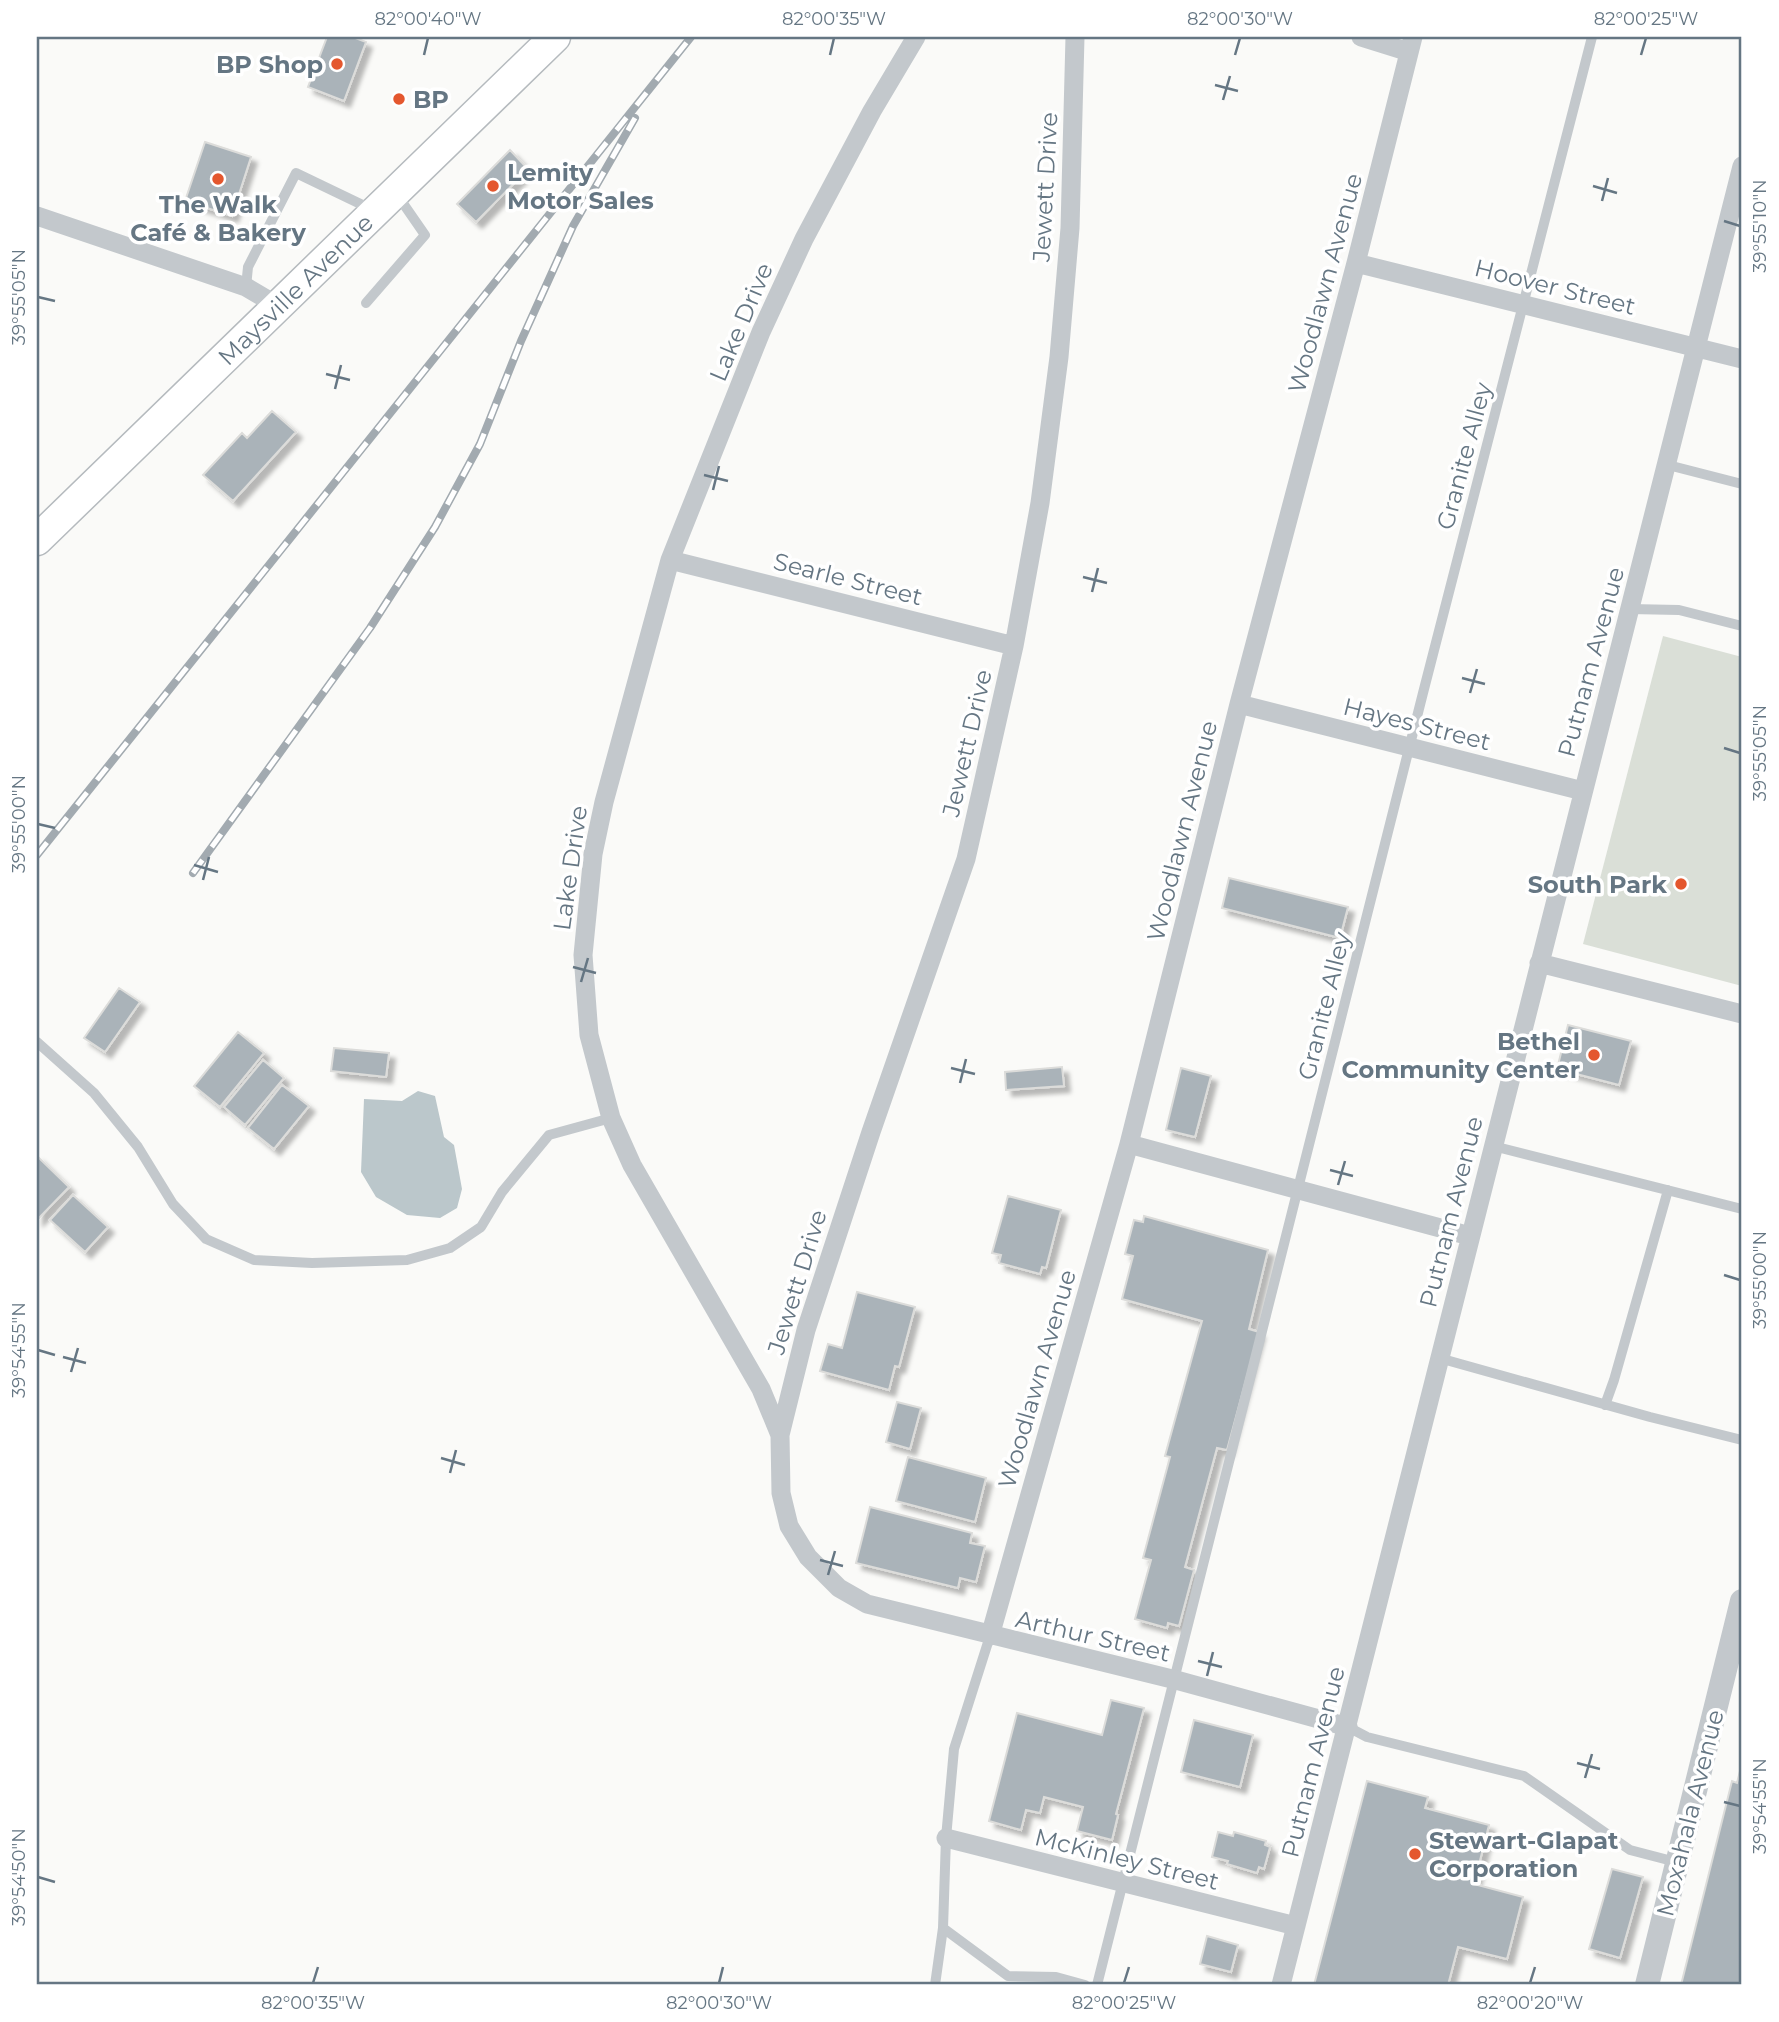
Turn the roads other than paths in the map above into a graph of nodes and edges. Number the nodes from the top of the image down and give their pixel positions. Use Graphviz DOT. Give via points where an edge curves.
graph roads {
  1 [pos="916,37"];
  2 [pos="1075,37"];
  3 [pos="1360,37"];
  4 [pos="1592,37"];
  5 [pos="545,39"];
  6 [pos="1411,45"];
  7 [pos="1742,166"];
  8 [pos="386,202"];
  9 [pos="37,216"];
  10 [pos="1356,263"];
  11 [pos="246,286"];
  12 [pos="366,303"];
  13 [pos="1525,305"];
  14 [pos="278,306"];
  15 [pos="1697,348"];
  16 [pos="1742,359"];
  17 [pos="1668,464"];
  18 [pos="1742,484"];
  19 [pos="39,534"];
  20 [pos="670,560"];
  21 [pos="1630,609"];
  22 [pos="1742,626"];
  23 [pos="1014,646"];
  24 [pos="1239,704"];
  25 [pos="1410,747"];
  26 [pos="1583,791"];
  27 [pos="1539,963"];
  28 [pos="1742,1014"];
  29 [pos="37,1042"];
  30 [pos="611,1118"];
  31 [pos="1129,1144"];
  32 [pos="1493,1146"];
  33 [pos="1299,1190"];
  34 [pos="1668,1190"];
  35 [pos="1742,1209"];
  36 [pos="1470,1236"];
  37 [pos="1439,1358"];
  38 [pos="1605,1405"];
  39 [pos="780,1436"];
  40 [pos="1742,1440"];
  41 [pos="1742,1601"];
  42 [pos="990,1636"];
  43 [pos="1738,1639"];
  44 [pos="1176,1680"];
  45 [pos="1348,1727"];
  46 [pos="946,1838"];
  47 [pos="1678,1863"];
  48 [pos="1123,1882"];
  49 [pos="1296,1926"];
  50 [pos="943,1928"];
  51 [pos="935,1985"];
  52 [pos="1085,1985"];
  53 [pos="1097,1985"];
  54 [pos="1281,1985"];
  55 [pos="1647,1985"];
  1 -- 20 [label="street, Lake Drive" via="804,239 761,332"];
  2 -- 23 [label="street, Jewett Drive" via="1070,228 1059,357 1040,503"];
  3 -- 6 [label="street"];
  4 -- 13 [label="lane, Granite Alley"];
  5 -- 8 [label="main road, Maysville Avenue"];
  6 -- 10 [label="street, Woodlawn Avenue"];
  7 -- 15 [label="street, Putnam Avenue"];
  8 -- 11 [label="lane" via="296,173 248,267"];
  8 -- 12 [label="lane" via="425,235"];
  8 -- 14 [label="main road, Maysville Avenue"];
  9 -- 11 [label="street"];
  10 -- 13 [label="street, Hoover Street"];
  10 -- 24 [label="street, Woodlawn Avenue"];
  11 -- 14 [label="street"];
  13 -- 15 [label="street, Hoover Street"];
  13 -- 25 [label="lane, Granite Alley"];
  14 -- 19 [label="main road, Maysville Avenue"];
  15 -- 16 [label="street, Hoover Street"];
  15 -- 17 [label="street, Putnam Avenue"];
  17 -- 18 [label="lane"];
  17 -- 21 [label="street, Putnam Avenue"];
  20 -- 23 [label="street, Searle Street"];
  20 -- 30 [label="street, Lake Drive" via="604,802 586,916 583,955 589,1035"];
  21 -- 22 [label="lane" via="1679,610"];
  21 -- 26 [label="street, Putnam Avenue"];
  23 -- 39 [label="street, Jewett Drive" via="966,859 810,1317"];
  24 -- 25 [label="street, Hayes Street"];
  24 -- 31 [label="street, Woodlawn Avenue"];
  25 -- 26 [label="street, Hayes Street"];
  25 -- 33 [label="lane, Granite Alley"];
  26 -- 27 [label="street, Putnam Avenue"];
  27 -- 28 [label="street"];
  27 -- 32 [label="street, Putnam Avenue"];
  29 -- 30 [label="lane" via="94,1093 138,1147 173,1204 206,1239 254,1260 407,1260 450,1248 481,1227 502,1192 549,1135"];
  30 -- 39 [label="street, Lake Drive" via="632,1165 755,1377"];
  31 -- 33 [label="street"];
  31 -- 42 [label="street, Woodlawn Avenue"];
  32 -- 34 [label="lane"];
  32 -- 36 [label="street, Putnam Avenue"];
  33 -- 36 [label="street"];
  33 -- 44 [label="lane, Granite Alley"];
  34 -- 35 [label="lane"];
  34 -- 38 [label="lane"];
  36 -- 37 [label="street, Putnam Avenue"];
  37 -- 38 [label="lane"];
  37 -- 45 [label="street, Putnam Avenue"];
  38 -- 40 [label="lane"];
  39 -- 42 [label="street, Lake Drive" via="782,1493 789,1526 808,1557 839,1588 867,1604"];
  41 -- 43 [label="street, Moxahala Avenue"];
  42 -- 44 [label="street, Arthur Street"];
  42 -- 46 [label="lane" via="954,1749"];
  43 -- 47 [label="street, Moxahala Avenue"];
  44 -- 45 [label="street, Arthur Street"];
  44 -- 48 [label="lane, Granite Alley"];
  45 -- 47 [label="lane" via="1367,1737 1524,1776 1630,1850"];
  45 -- 49 [label="street, Putnam Avenue"];
  46 -- 48 [label="street, McKinley Street"];
  46 -- 50 [label="lane"];
  47 -- 55 [label="street, Moxahala Avenue"];
  48 -- 49 [label="street, McKinley Street"];
  48 -- 53 [label="lane, Granite Alley"];
  49 -- 54 [label="street, Putnam Avenue"];
  50 -- 51 [label="lane"];
  50 -- 52 [label="lane" via="1008,1976 1056,1977"];
}
